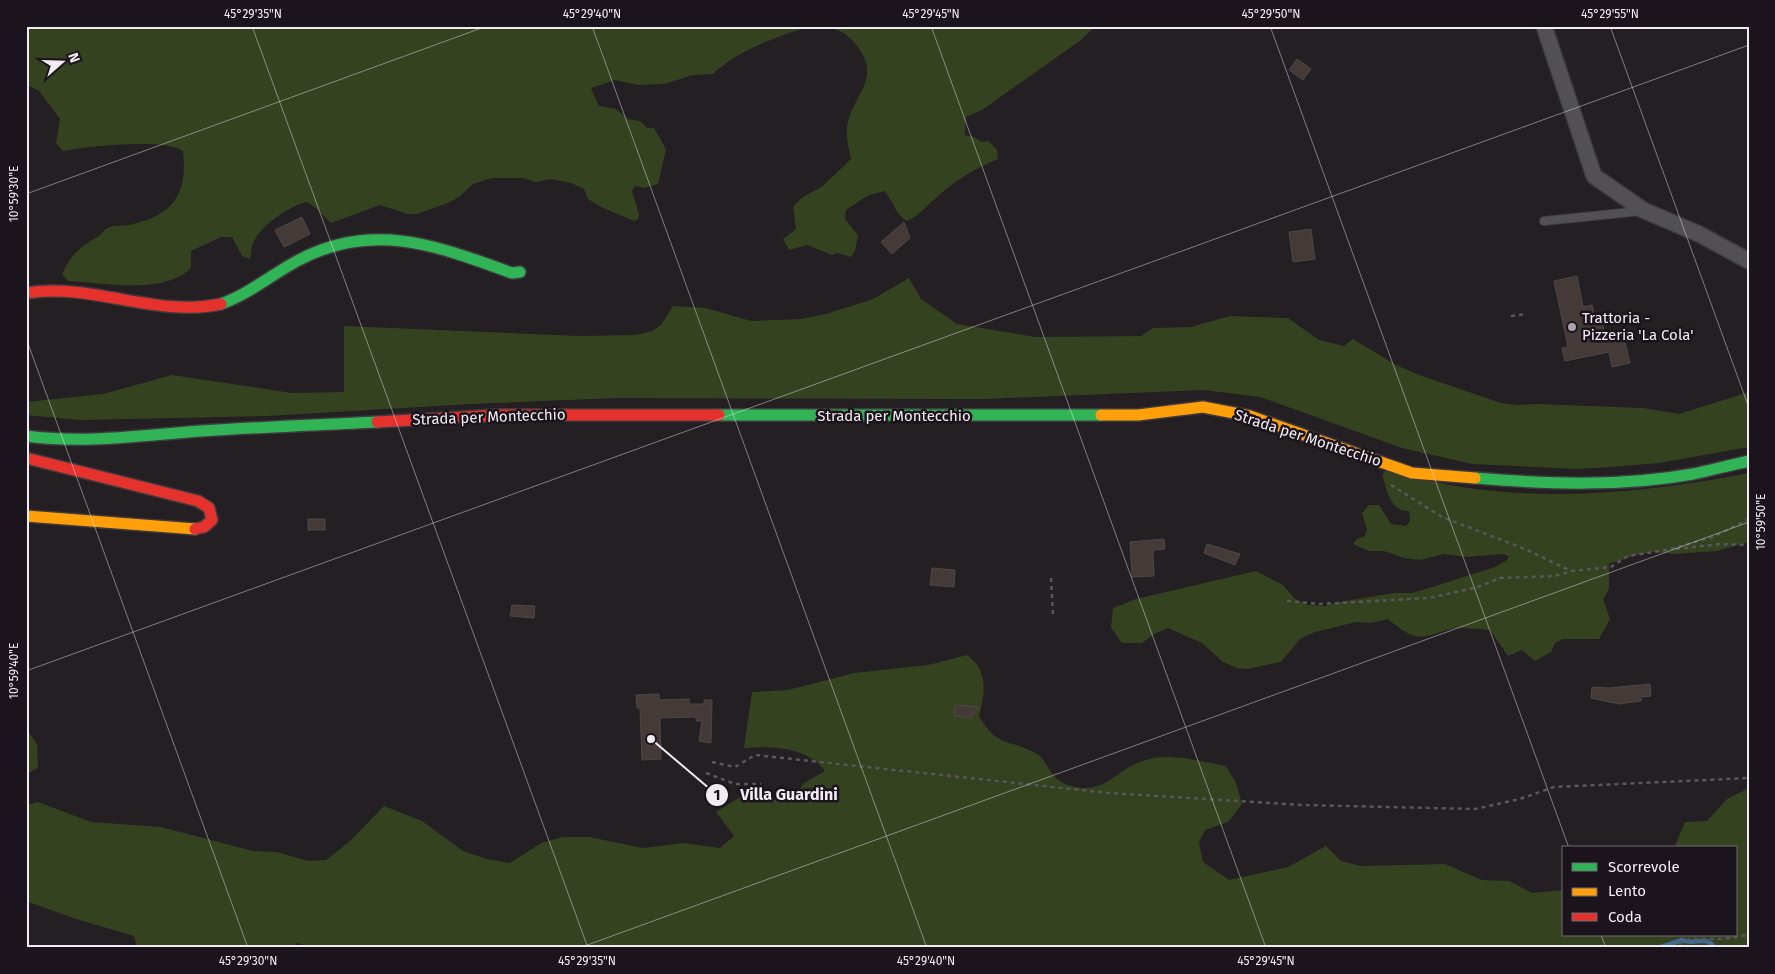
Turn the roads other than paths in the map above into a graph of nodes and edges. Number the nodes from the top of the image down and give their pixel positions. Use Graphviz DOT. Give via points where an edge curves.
graph roads {
  1 [pos="1544,26"];
  2 [pos="1643,210"];
  3 [pos="1544,221"];
  4 [pos="1749,261"];
  5 [pos="520,272"];
  6 [pos="26,293"];
  7 [pos="26,436"];
  8 [pos="26,458"];
  9 [pos="1749,461"];
  10 [pos="26,516"];
  1 -- 2 [label="street" via="1594,176"];
  2 -- 3 [label="lane"];
  2 -- 4 [label="street" via="1699,234"];
  5 -- 6 [label="street" via="512,273 418,242 384,236 336,243 297,262 265,284 221,304 179,309 44,290"];
  7 -- 9 [label="street, Strada per Montecchio" via="57,440 107,439 499,415 1128,415 1203,408 1250,416 1412,473 1540,483 1612,482 1692,474"];
  8 -- 10 [label="street" via="198,501 210,508 212,520 204,527 194,529"];
}
